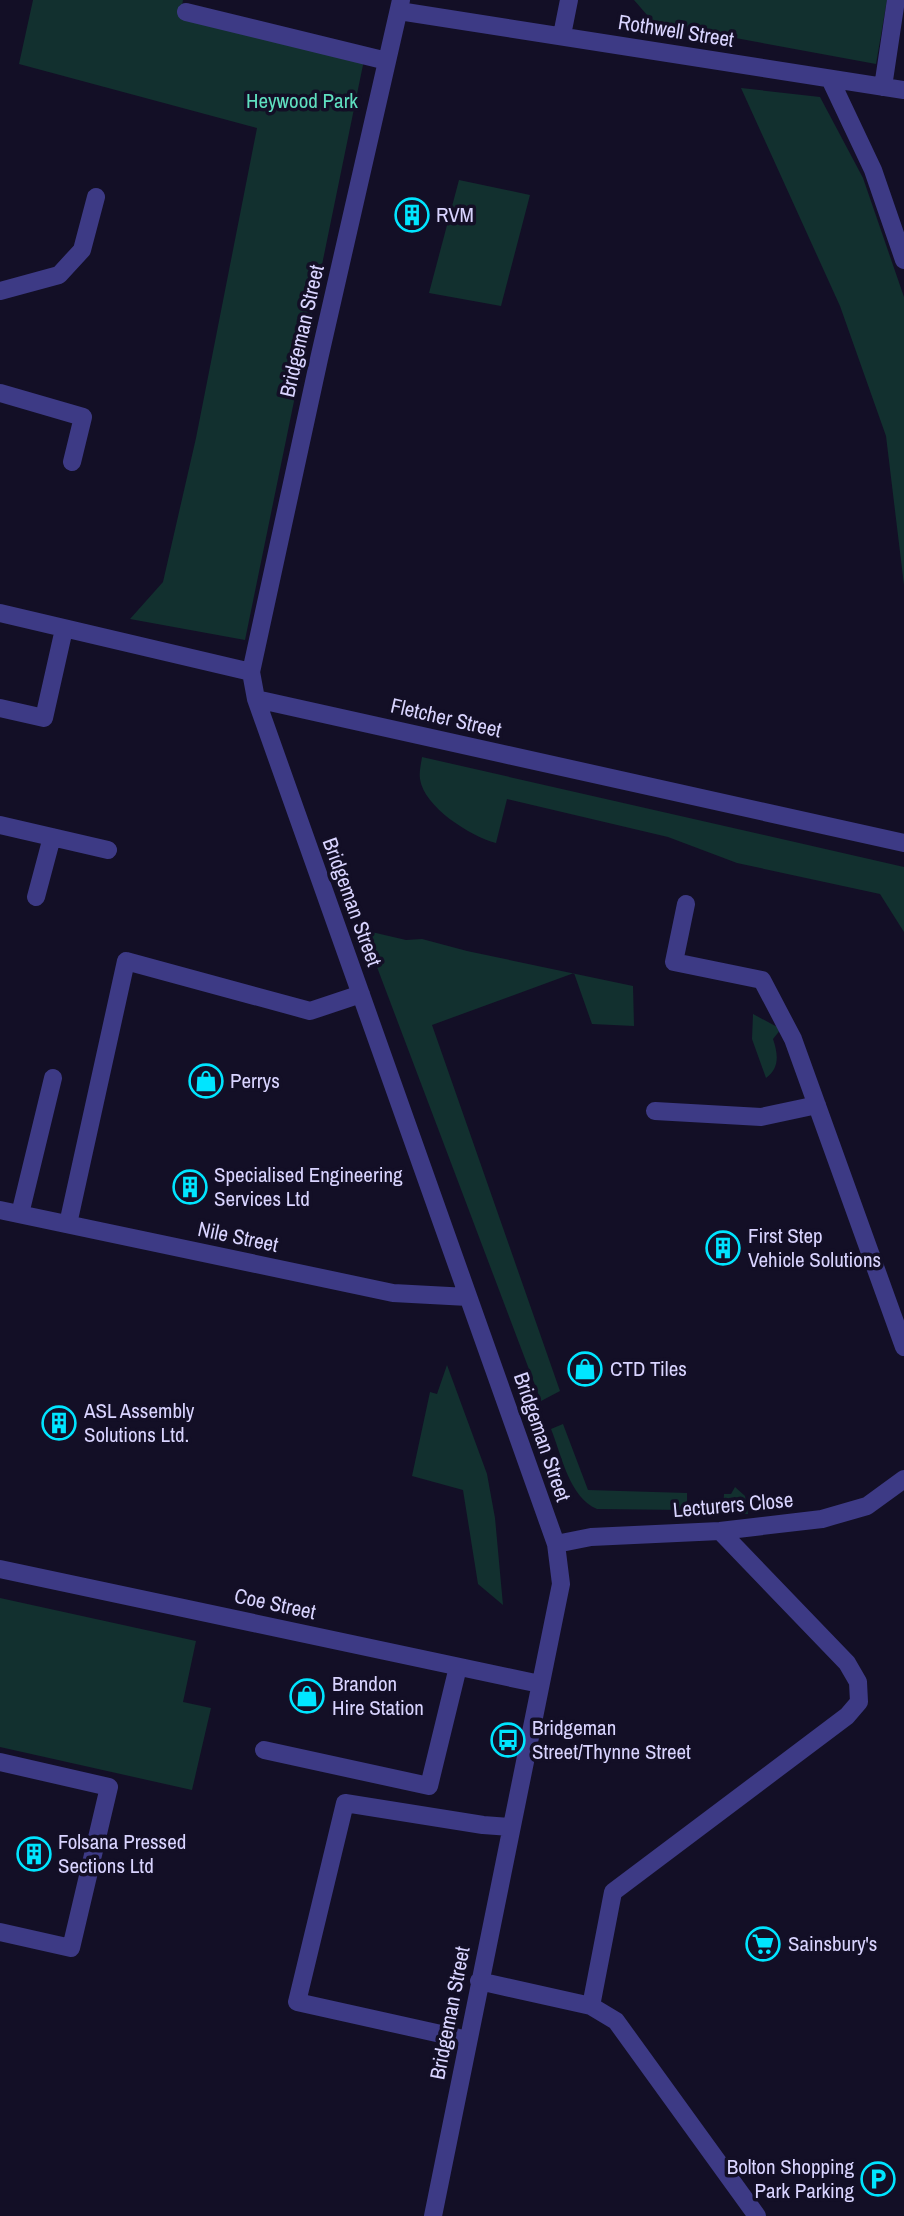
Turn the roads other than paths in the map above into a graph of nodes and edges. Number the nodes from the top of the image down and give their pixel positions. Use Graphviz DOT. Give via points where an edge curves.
graph roads {
  1 [pos="569,0"];
  2 [pos="896,0"];
  3 [pos="400,5"];
  4 [pos="186,12"];
  5 [pos="562,36"];
  6 [pos="387,61"];
  7 [pos="830,79"];
  8 [pos="883,87"];
  9 [pos="904,90"];
  10 [pos="96,197"];
  11 [pos="904,260"];
  12 [pos="0,291"];
  13 [pos="0,393"];
  14 [pos="72,463"];
  15 [pos="0,613"];
  16 [pos="64,629"];
  17 [pos="251,672"];
  18 [pos="256,699"];
  19 [pos="0,708"];
  20 [pos="0,825"];
  21 [pos="52,837"];
  22 [pos="904,844"];
  23 [pos="108,850"];
  24 [pos="36,897"];
  25 [pos="687,904"];
  26 [pos="361,994"];
  27 [pos="53,1078"];
  28 [pos="817,1105"];
  29 [pos="655,1111"];
  30 [pos="0,1210"];
  31 [pos="20,1214"];
  32 [pos="68,1224"];
  33 [pos="468,1297"];
  34 [pos="904,1347"];
  35 [pos="904,1479"];
  36 [pos="720,1531"];
  37 [pos="556,1544"];
  38 [pos="0,1569"];
  39 [pos="458,1667"];
  40 [pos="540,1684"];
  41 [pos="264,1750"];
  42 [pos="0,1762"];
  43 [pos="511,1827"];
  44 [pos="0,1932"];
  45 [pos="480,1981"];
  46 [pos="591,2006"];
  47 [pos="468,2040"];
  48 [pos="433,2216"];
  49 [pos="757,2216"];
  1 -- 5 [label="street"];
  2 -- 8 [label="street"];
  3 -- 5 [label="street, Rothwell Street"];
  3 -- 6 [label="street, Bridgeman Street"];
  4 -- 6 [label="street"];
  5 -- 7 [label="street, Rothwell Street"];
  6 -- 17 [label="street, Bridgeman Street"];
  7 -- 8 [label="street, Rothwell Street"];
  7 -- 11 [label="street" via="873,170"];
  8 -- 9 [label="street, Rothwell Street"];
  10 -- 12 [label="street" via="82,250 59,275"];
  13 -- 14 [label="street" via="83,417"];
  15 -- 16 [label="street"];
  16 -- 17 [label="street"];
  16 -- 19 [label="street" via="44,718"];
  17 -- 18 [label="street"];
  18 -- 22 [label="street, Fletcher Street"];
  18 -- 26 [label="street, Bridgeman Street"];
  20 -- 21 [label="street"];
  21 -- 23 [label="street"];
  21 -- 24 [label="street"];
  25 -- 28 [label="street" via="674,962 762,980 793,1039"];
  26 -- 32 [label="street" via="310,1011 126,961"];
  26 -- 33 [label="street, Bridgeman Street"];
  27 -- 31 [label="street"];
  28 -- 29 [label="street" via="761,1117"];
  28 -- 34 [label="street"];
  30 -- 31 [label="street, Nile Street"];
  31 -- 32 [label="street, Nile Street"];
  32 -- 33 [label="street, Nile Street" via="393,1293"];
  33 -- 37 [label="street, Bridgeman Street"];
  35 -- 36 [label="street, Lecturers Close" via="867,1506 822,1520"];
  36 -- 37 [label="street, Lecturers Close" via="591,1537"];
  36 -- 46 [label="street" via="847,1663 858,1682 859,1702 847,1716 613,1892"];
  37 -- 40 [label="street, Bridgeman Street" via="561,1584"];
  38 -- 39 [label="street, Coe Street"];
  39 -- 40 [label="street, Coe Street"];
  39 -- 41 [label="street" via="429,1786"];
  40 -- 43 [label="street, Bridgeman Street"];
  42 -- 44 [label="street" via="109,1787 71,1948"];
  43 -- 45 [label="street, Bridgeman Street"];
  43 -- 47 [label="street" via="345,1802 298,2002"];
  45 -- 46 [label="street"];
  45 -- 47 [label="street, Bridgeman Street"];
  46 -- 49 [label="street" via="616,2021 629,2037"];
  47 -- 48 [label="street, Bridgeman Street"];
}
